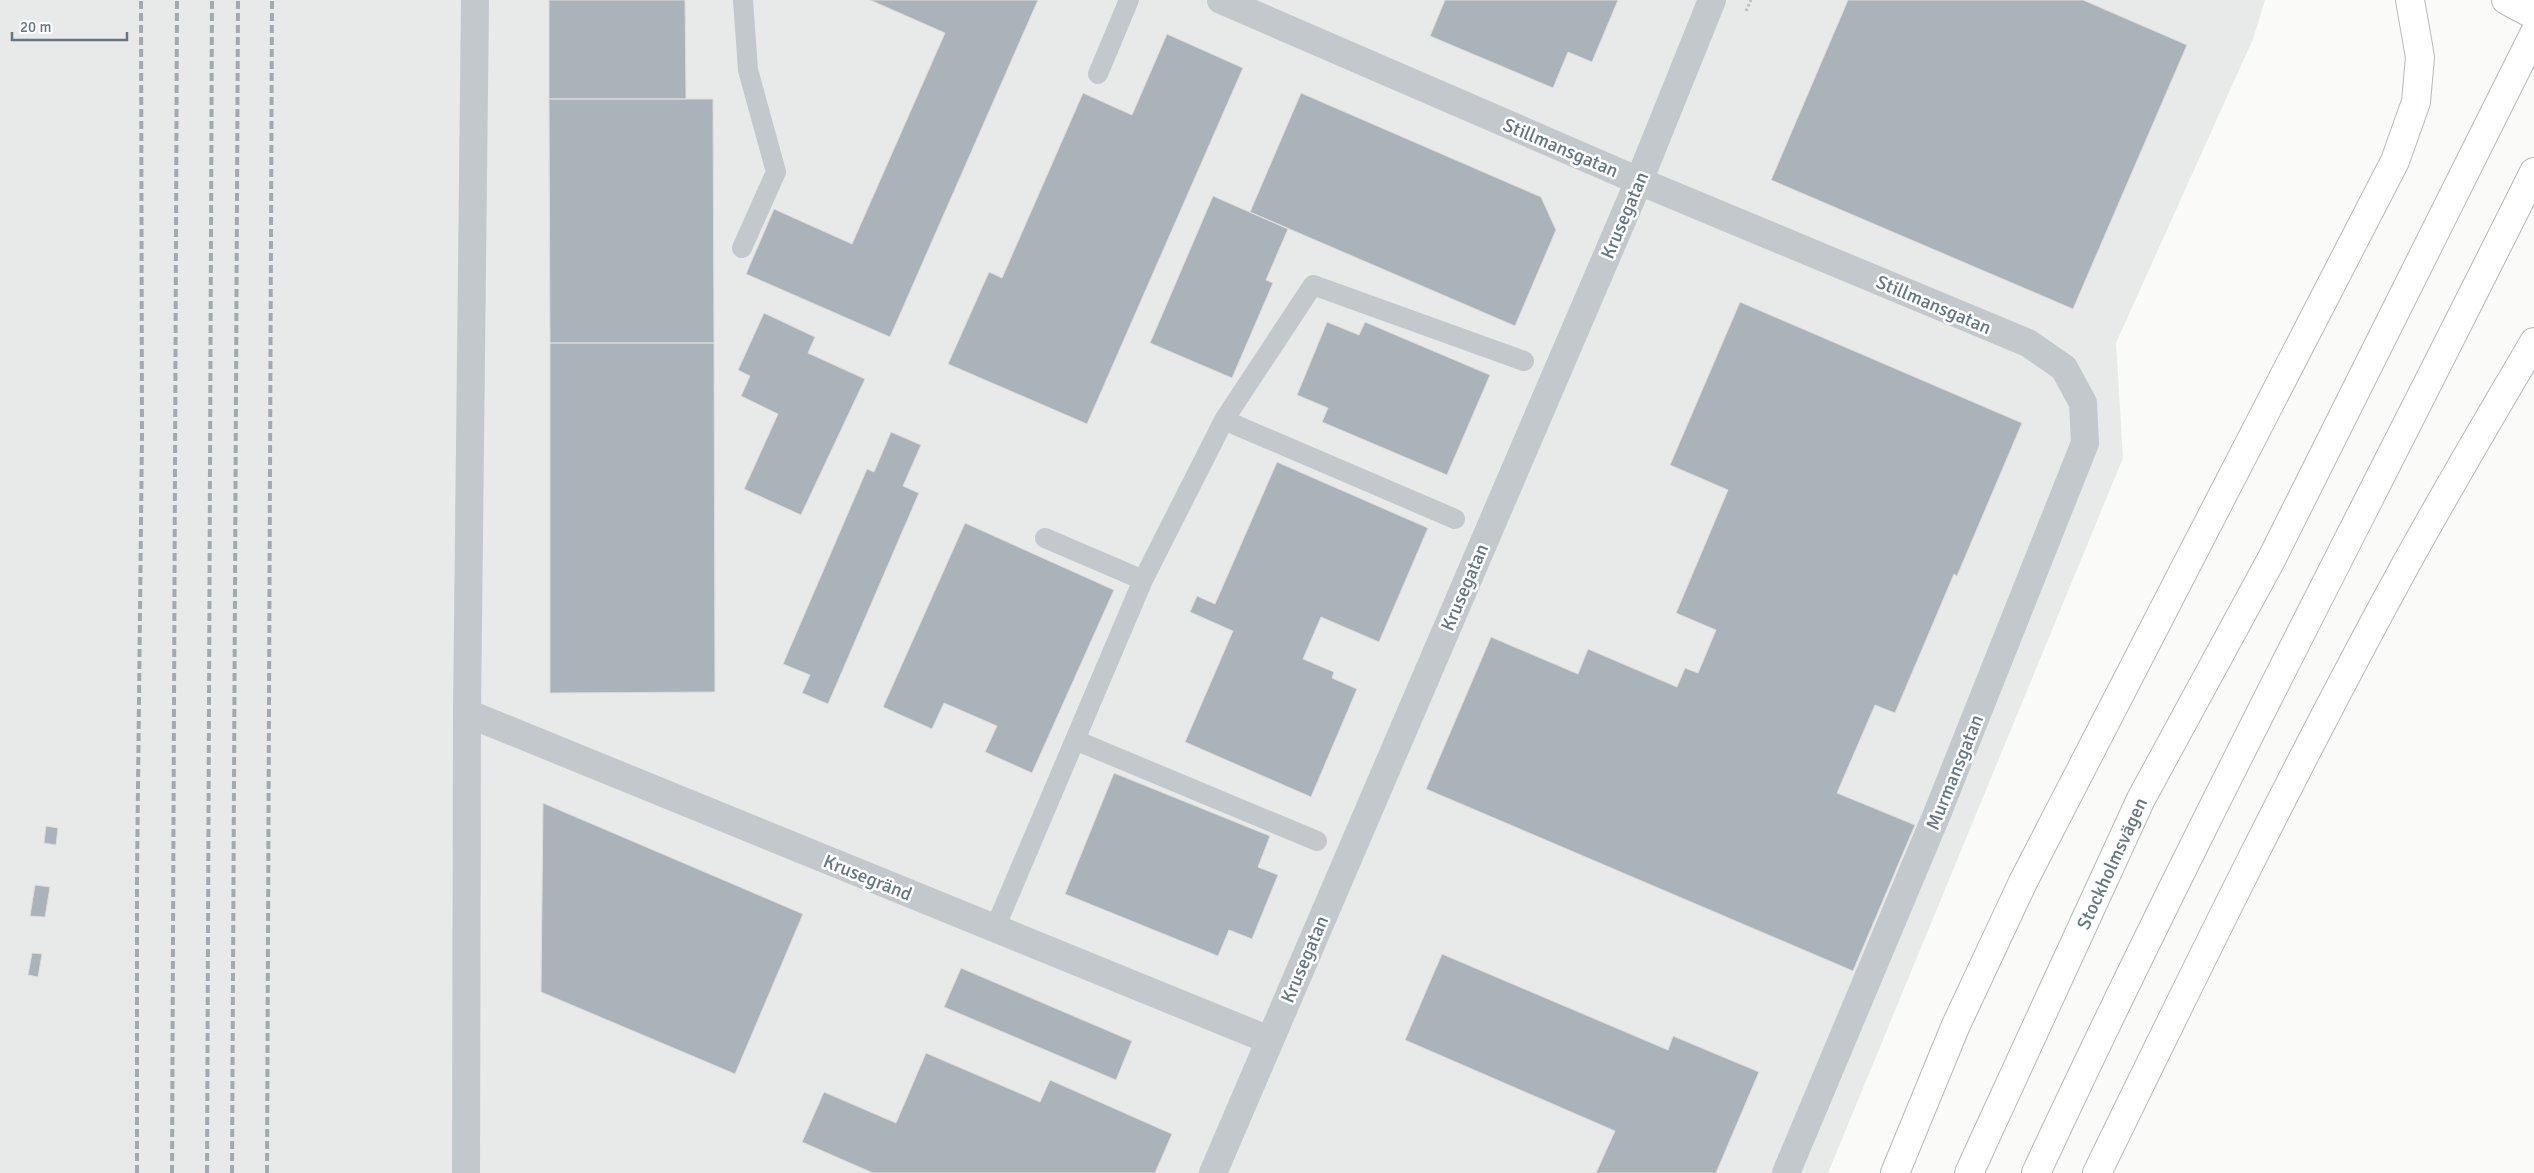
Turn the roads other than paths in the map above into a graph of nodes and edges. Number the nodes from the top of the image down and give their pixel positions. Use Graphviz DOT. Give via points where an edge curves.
graph roads {
  1 [pos="476,0"];
  2 [pos="743,0"];
  3 [pos="1129,0"];
  4 [pos="1221,0"];
  5 [pos="1712,0"];
  6 [pos="2410,0"];
  7 [pos="2506,0"];
  8 [pos="2534,15"];
  9 [pos="2534,34"];
  10 [pos="1098,74"];
  11 [pos="2534,172"];
  12 [pos="1639,181"];
  13 [pos="742,248"];
  14 [pos="2534,342"];
  15 [pos="1524,361"];
  16 [pos="2064,368"];
  17 [pos="1224,420"];
  18 [pos="1455,519"];
  19 [pos="1045,538"];
  20 [pos="1143,580"];
  21 [pos="467,713"];
  22 [pos="1075,740"];
  23 [pos="1316,841"];
  24 [pos="995,928"];
  25 [pos="1269,1040"];
  26 [pos="466,1173"];
  27 [pos="1213,1173"];
  28 [pos="1786,1173"];
  29 [pos="1895,1173"];
  30 [pos="1969,1173"];
  31 [pos="2036,1173"];
  32 [pos="2097,1173"];
  1 -- 21 [label="street"];
  2 -- 13 [label="lane" via="748,70 776,172"];
  3 -- 10 [label="lane"];
  4 -- 12 [label="street, Stillmansgatan"];
  5 -- 12 [label="street, Krusegatan"];
  6 -- 29 [label="main road" via="2420,57 2416,102 2395,161 2023,882 1956,1025"];
  7 -- 8 [label="main road"];
  9 -- 30 [label="main road, Stockholmsvägen" via="2271,560 2141,799"];
  11 -- 31 [label="main road" via="2329,581 2211,807"];
  12 -- 16 [label="street, Stillmansgatan" via="2028,343"];
  12 -- 25 [label="street, Krusegatan"];
  14 -- 32 [label="main road" via="2400,576 2330,708"];
  15 -- 17 [label="lane" via="1314,285"];
  16 -- 28 [label="street, Murmansgatan" via="2083,403 2085,443 1937,814"];
  17 -- 18 [label="lane"];
  17 -- 20 [label="lane"];
  19 -- 20 [label="lane"];
  20 -- 22 [label="lane"];
  21 -- 24 [label="street, Krusegränd"];
  21 -- 26 [label="street"];
  22 -- 23 [label="lane"];
  22 -- 24 [label="lane"];
  24 -- 25 [label="street, Krusegränd"];
  25 -- 27 [label="street, Krusegatan"];
}
